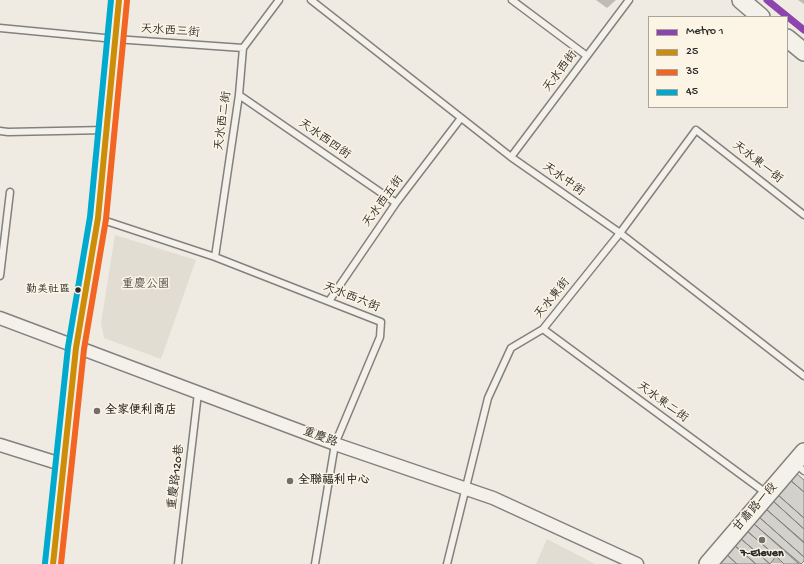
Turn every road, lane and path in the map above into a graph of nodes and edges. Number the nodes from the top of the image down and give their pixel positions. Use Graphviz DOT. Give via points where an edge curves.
graph roads {
  1 [pos="119,0"];
  2 [pos="279,0"];
  3 [pos="312,0"];
  4 [pos="512,0"];
  5 [pos="629,0"];
  6 [pos="741,0"];
  7 [pos="760,16"];
  8 [pos="0,28"];
  9 [pos="115,39"];
  10 [pos="788,39"];
  11 [pos="243,48"];
  12 [pos="804,52"];
  13 [pos="587,56"];
  14 [pos="239,95"];
  15 [pos="461,118"];
  16 [pos="106,130"];
  17 [pos="696,130"];
  18 [pos="0,131"];
  19 [pos="511,156"];
  20 [pos="10,192"];
  21 [pos="396,203"];
  22 [pos="804,215"];
  23 [pos="98,218"];
  24 [pos="620,233"];
  25 [pos="215,257"];
  26 [pos="0,276"];
  27 [pos="329,301"];
  28 [pos="0,318"];
  29 [pos="543,329"];
  30 [pos="76,348"];
  31 [pos="804,376"];
  32 [pos="198,393"];
  33 [pos="335,444"];
  34 [pos="0,445"];
  35 [pos="801,462"];
  36 [pos="64,465"];
  37 [pos="466,488"];
  38 [pos="768,494"];
  39 [pos="53,564"];
  40 [pos="178,564"];
  41 [pos="315,564"];
  42 [pos="447,564"];
  43 [pos="637,564"];
  44 [pos="708,564"];
  1 -- 9 [label="street"];
  2 -- 11 [label="lane"];
  3 -- 15 [label="lane, 天水中街"];
  4 -- 13 [label="lane"];
  5 -- 13 [label="lane, 天水西街"];
  6 -- 7 [label="street"];
  8 -- 9 [label="lane, 天水西三街"];
  9 -- 11 [label="lane, 天水西三街"];
  9 -- 16 [label="street"];
  10 -- 12 [label="street"];
  11 -- 14 [label="lane, 天水西二街"];
  13 -- 19 [label="lane, 天水西街"];
  14 -- 21 [label="lane, 天水西四街"];
  14 -- 25 [label="lane, 天水西二街"];
  15 -- 19 [label="lane, 天水中街"];
  15 -- 21 [label="lane, 天水西五街"];
  16 -- 18 [label="lane"];
  16 -- 23 [label="street"];
  17 -- 22 [label="lane, 天水東一街"];
  17 -- 24 [label="lane, 天水東街"];
  19 -- 24 [label="lane, 天水中街"];
  20 -- 26 [label="lane"];
  21 -- 27 [label="lane, 天水西五街"];
  23 -- 25 [label="lane, 天水西六街"];
  23 -- 30 [label="street"];
  24 -- 29 [label="lane, 天水東街"];
  24 -- 31 [label="lane, 天水中街"];
  25 -- 27 [label="lane, 天水西六街"];
  27 -- 33 [label="lane, 天水西六街" via="380,322 380,337"];
  28 -- 30 [label="street, 重慶路"];
  29 -- 37 [label="lane, 天水東街" via="511,348 488,398"];
  29 -- 38 [label="lane, 天水東二街"];
  30 -- 32 [label="street, 重慶路"];
  30 -- 36 [label="street"];
  32 -- 33 [label="street, 重慶路"];
  32 -- 40 [label="lane, 重慶路120巷"];
  33 -- 37 [label="street, 重慶路"];
  33 -- 41 [label="lane, 天水西六街"];
  34 -- 36 [label="street"];
  35 -- 38 [label="street, 甘肅路一段"];
  36 -- 39 [label="street"];
  37 -- 42 [label="lane, 天水東街"];
  37 -- 43 [label="street, 重慶路"];
  38 -- 44 [label="street, 甘肅路一段"];
}
